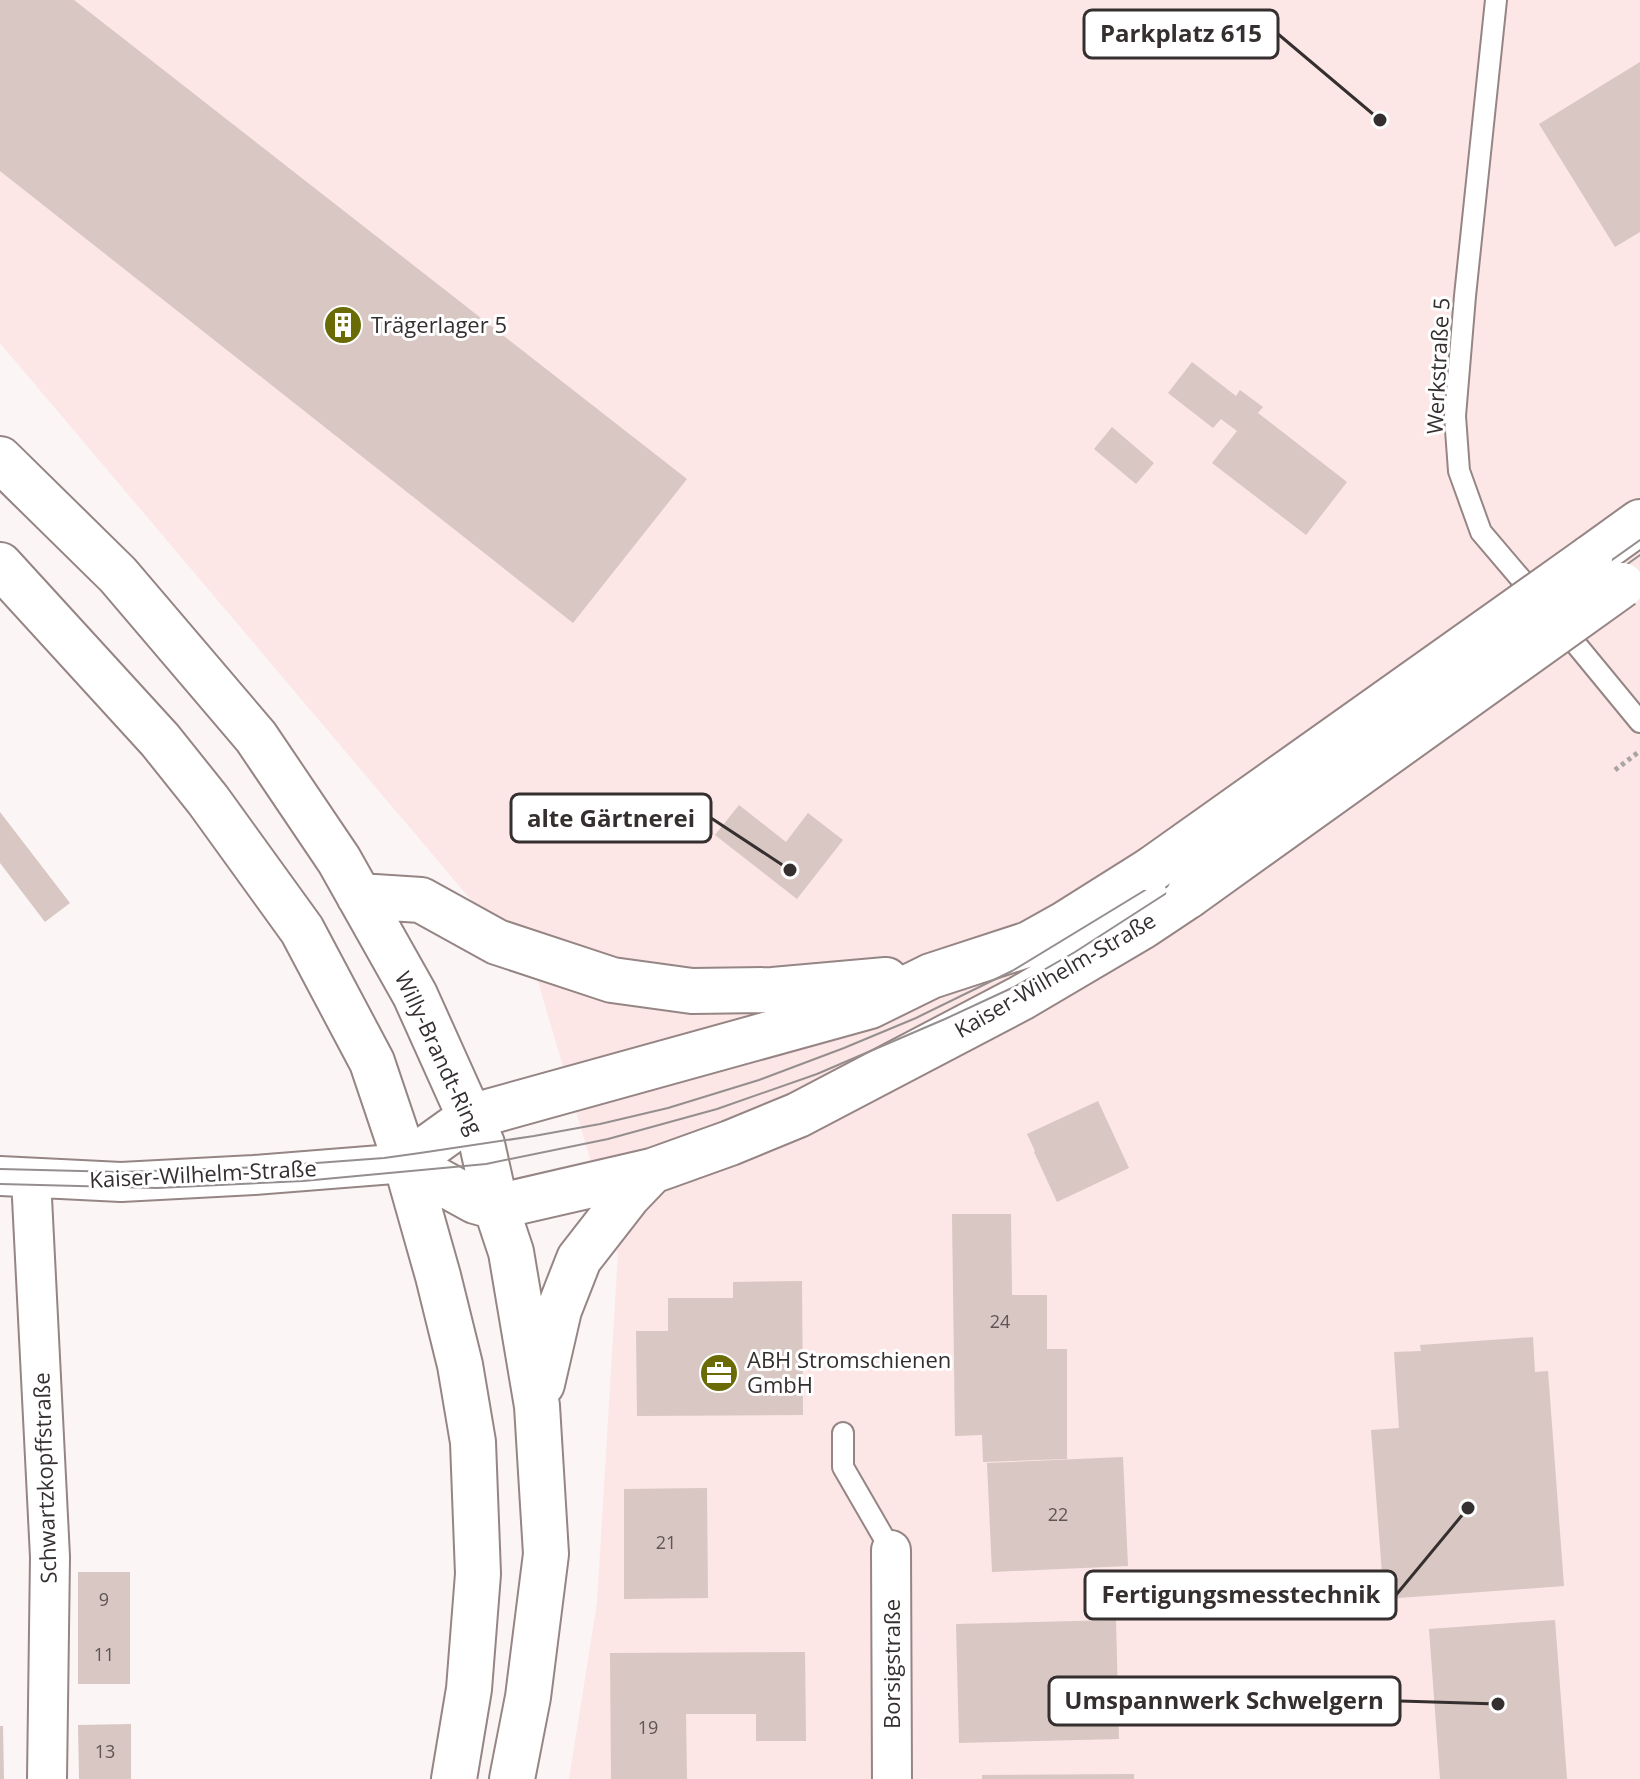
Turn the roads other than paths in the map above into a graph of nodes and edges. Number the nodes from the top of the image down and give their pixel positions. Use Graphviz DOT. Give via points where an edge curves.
graph roads {
  1 [pos="1496,0"];
  2 [pos="0,459"];
  3 [pos="1640,522"];
  4 [pos="0,565"];
  5 [pos="1631,579"];
  6 [pos="1636,709"];
  7 [pos="359,896"];
  8 [pos="931,976"];
  9 [pos="470,1117"];
  10 [pos="406,1163"];
  11 [pos="652,1171"];
  12 [pos="15,1177"];
  13 [pos="496,1207"];
  14 [pos="537,1406"];
  15 [pos="843,1433"];
  16 [pos="891,1550"];
  17 [pos="47,1779"];
  18 [pos="454,1779"];
  19 [pos="512,1779"];
  20 [pos="892,1779"];
  1 -- 6 [label="lane, Werkstraße 5" via="1455,416 1459,471 1481,532"];
  2 -- 7 [label="main road, Willy-Brandt-Ring" via="118,575 256,737"];
  3 -- 8 [label="main road, Kaiser-Wilhelm-Straße, bridge" via="1152,869 1029,944"];
  4 -- 10 [label="main road" via="160,740 302,930 372,1062"];
  5 -- 11 [label="main road, Kaiser-Wilhelm-Straße, bridge" via="1143,926 1021,998 798,1115"];
  7 -- 8 [label="main road" via="421,900 497,942 612,980 692,991 773,990"];
  7 -- 9 [label="main road, Willy-Brandt-Ring" via="415,995"];
  8 -- 9 [label="main road, Kaiser-Wilhelm-Straße" via="870,1006"];
  9 -- 10 [label="main road, Kaiser-Wilhelm-Straße"];
  9 -- 13 [label="main road, Willy-Brandt-Ring" via="482,1144"];
  10 -- 12 [label="street, Kaiser-Wilhelm-Straße" via="136,1181"];
  10 -- 13 [label="main road"];
  10 -- 18 [label="main road" via="460,1365 473,1442 478,1574 469,1689"];
  11 -- 13 [label="main road, Kaiser-Wilhelm-Straße"];
  11 -- 14 [label="main road" via="579,1259 559,1310"];
  12 -- 17 [label="street, Schwartzkopffstraße" via="50,1557"];
  13 -- 14 [label="main road, Willy-Brandt-Ring" via="511,1252"];
  14 -- 19 [label="main road, Willy-Brandt-Ring" via="546,1554"];
  15 -- 16 [label="lane" via="843,1467"];
  16 -- 20 [label="street, Borsigstraße"];
}
